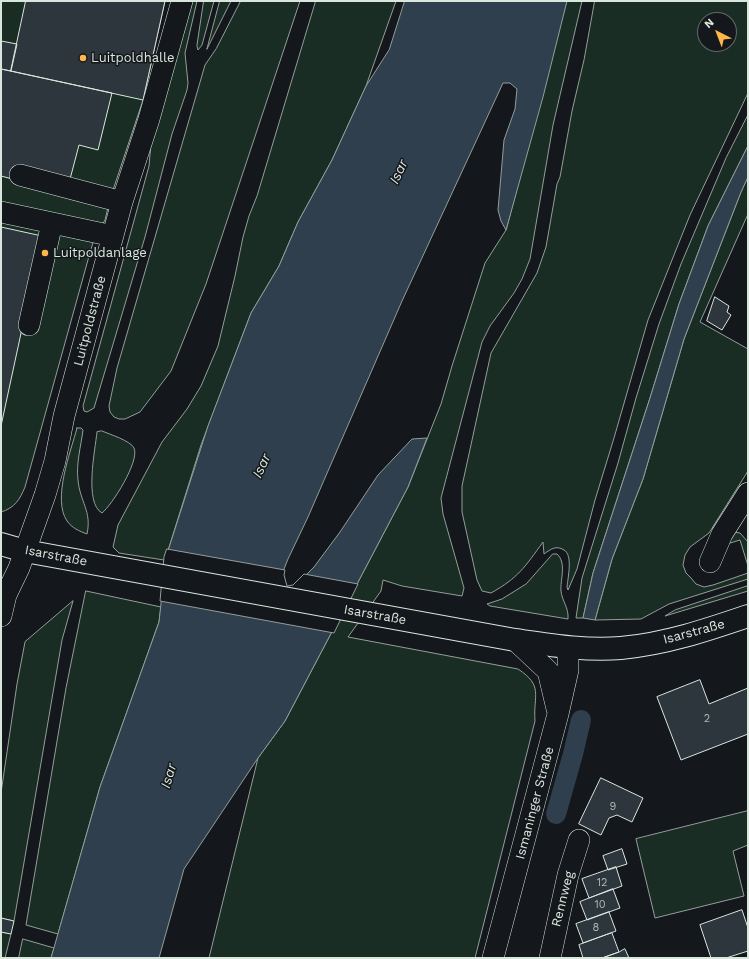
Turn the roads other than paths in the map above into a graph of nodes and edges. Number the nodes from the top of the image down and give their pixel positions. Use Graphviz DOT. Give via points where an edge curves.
graph roads {
  1 [pos="182,1"];
  2 [pos="20,175"];
  3 [pos="122,202"];
  4 [pos="1,212"];
  5 [pos="52,223"];
  6 [pos="113,236"];
  7 [pos="29,325"];
  8 [pos="748,493"];
  9 [pos="1,544"];
  10 [pos="25,551"];
  11 [pos="710,562"];
  12 [pos="1,616"];
  13 [pos="748,616"];
  14 [pos="515,640"];
  15 [pos="568,647"];
  16 [pos="558,714"];
  17 [pos="579,840"];
  18 [pos="493,958"];
  19 [pos="550,958"];
  1 -- 3 [label="street, Luitpoldstraße"];
  2 -- 3 [label="street"];
  3 -- 6 [label="street, Luitpoldstraße"];
  4 -- 5 [label="street"];
  5 -- 6 [label="street"];
  5 -- 7 [label="street"];
  6 -- 10 [label="street, Luitpoldstraße" via="69,416"];
  8 -- 11 [label="street" via="722,534"];
  9 -- 10 [label="main road, Isarstraße"];
  10 -- 12 [label="street, Luitpoldstraße" via="6,595"];
  10 -- 14 [label="main road, Isarstraße"];
  13 -- 15 [label="main road, Isarstraße" via="673,639 635,646"];
  14 -- 15 [label="main road, Isarstraße"];
  14 -- 16 [label="street" via="548,671"];
  15 -- 16 [label="street, Ismaninger Straße" via="568,670"];
  16 -- 18 [label="street, Ismaninger Straße"];
  17 -- 19 [label="street, Rennweg"];
}
